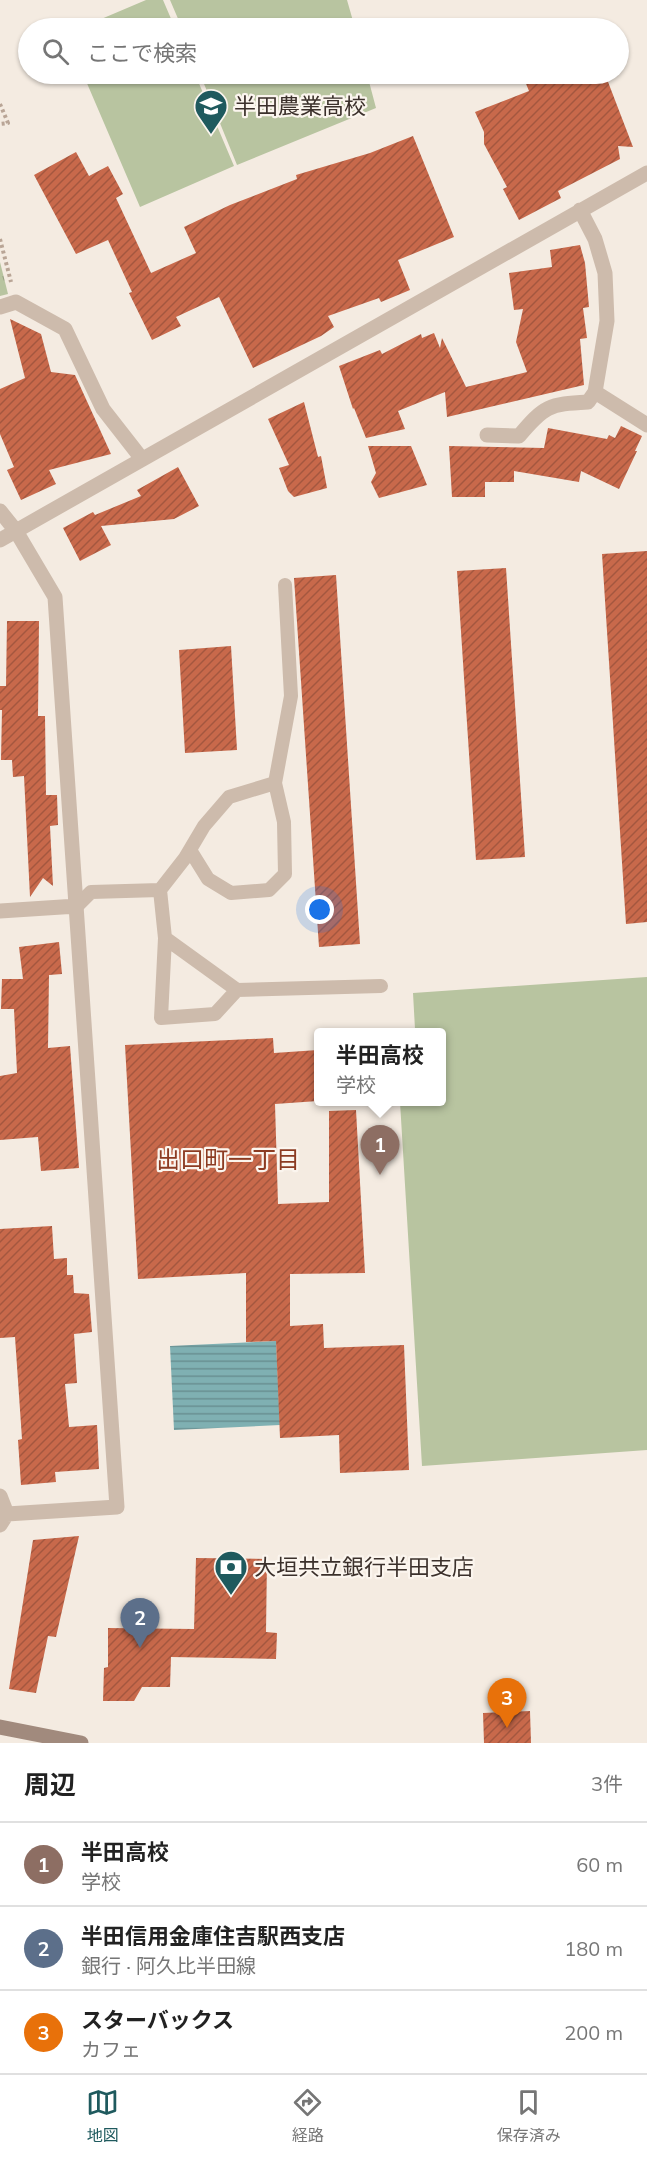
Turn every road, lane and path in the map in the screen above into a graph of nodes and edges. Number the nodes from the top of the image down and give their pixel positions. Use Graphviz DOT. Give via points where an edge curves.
graph roads {
  1 [pos="0,104"];
  2 [pos="0,124"];
  3 [pos="647,173"];
  4 [pos="580,210"];
  5 [pos="0,239"];
  6 [pos="16,302"];
  7 [pos="0,307"];
  8 [pos="595,392"];
  9 [pos="647,425"];
  10 [pos="487,435"];
  11 [pos="142,459"];
  12 [pos="0,511"];
  13 [pos="15,531"];
  14 [pos="0,540"];
  15 [pos="285,585"];
  16 [pos="275,783"];
  17 [pos="190,850"];
  18 [pos="160,890"];
  19 [pos="77,906"];
  20 [pos="0,911"];
  21 [pos="165,938"];
  22 [pos="381,986"];
  23 [pos="237,990"];
  24 [pos="0,1496"];
  25 [pos="4,1519"];
  26 [pos="0,1727"];
  27 [pos="81,1743"];
  1 -- 2 [label="path" via="8,123"];
  3 -- 4 [label="street"];
  4 -- 8 [label="street" via="595,239 605,273 607,321"];
  4 -- 11 [label="street"];
  5 -- 6 [label="path"];
  6 -- 7 [label="street"];
  6 -- 11 [label="street" via="65,330 103,409"];
  8 -- 9 [label="street"];
  8 -- 10 [label="street" via="588,402 558,404 536,415 519,435"];
  11 -- 13 [label="street"];
  12 -- 13 [label="street"];
  13 -- 14 [label="street"];
  13 -- 19 [label="street" via="55,597"];
  15 -- 16 [label="lane" via="291,696"];
  16 -- 17 [label="lane" via="229,797"];
  16 -- 17 [label="lane" via="284,822 285,874 269,890 231,893 208,879"];
  17 -- 18 [label="lane"];
  18 -- 19 [label="lane" via="91,892"];
  18 -- 21 [label="lane"];
  19 -- 20 [label="street"];
  19 -- 25 [label="street" via="117,1507"];
  21 -- 23 [label="lane"];
  21 -- 23 [label="lane" via="161,1018 215,1014"];
  22 -- 23 [label="lane"];
  24 -- 25 [label="street"];
  26 -- 27 [label="main road"];
}
